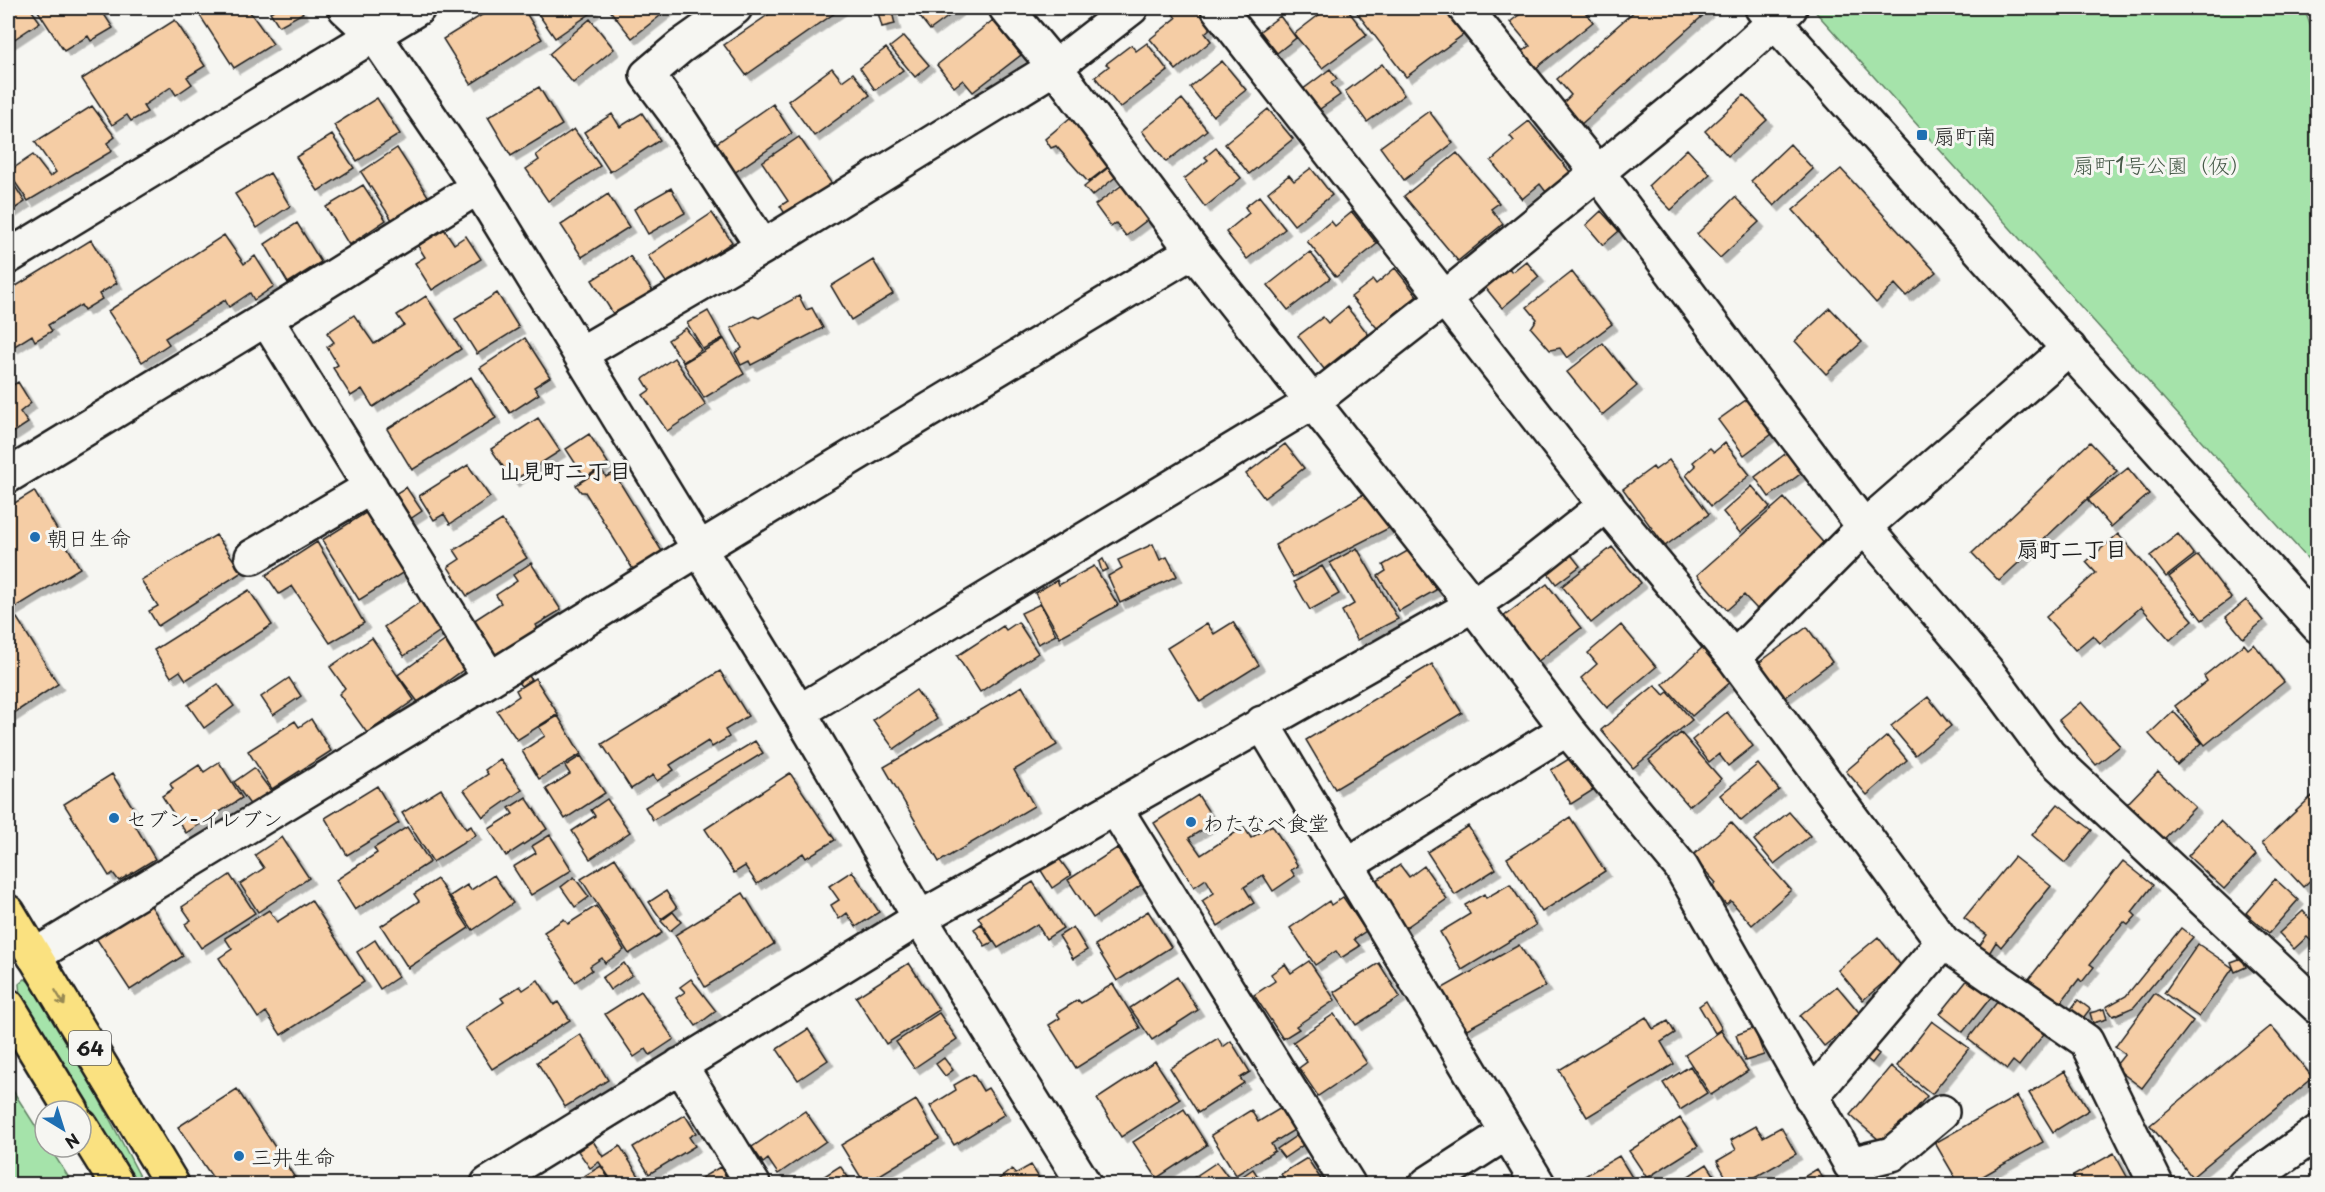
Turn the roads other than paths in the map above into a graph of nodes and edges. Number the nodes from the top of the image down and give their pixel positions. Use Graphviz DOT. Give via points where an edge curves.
graph roads {
  1 [pos="345,8"];
  2 [pos="418,8"];
  3 [pos="735,8"];
  4 [pos="1006,8"];
  5 [pos="1131,8"];
  6 [pos="1218,8"];
  7 [pos="1466,8"];
  8 [pos="1776,12"];
  9 [pos="375,36"];
  10 [pos="1055,67"];
  11 [pos="1598,173"];
  12 [pos="478,187"];
  13 [pos="763,247"];
  14 [pos="1193,251"];
  15 [pos="8,257"];
  16 [pos="1446,297"];
  17 [pos="266,319"];
  18 [pos="2069,348"];
  19 [pos="580,354"];
  20 [pos="1311,403"];
  21 [pos="8,476"];
  22 [pos="371,487"];
  23 [pos="1607,504"];
  24 [pos="1864,526"];
  25 [pos="699,549"];
  26 [pos="252,557"];
  27 [pos="1473,604"];
  28 [pos="2318,626"];
  29 [pos="1734,658"];
  30 [pos="490,679"];
  31 [pos="799,712"];
  32 [pos="1262,723"];
  33 [pos="1567,729"];
  34 [pos="1115,808"];
  35 [pos="1347,865"];
  36 [pos="8,912"];
  37 [pos="920,918"];
  38 [pos="1943,942"];
  39 [pos="34,956"];
  40 [pos="8,1006"];
  41 [pos="2318,1007"];
  42 [pos="680,1065"];
  43 [pos="1811,1097"];
  44 [pos="65,1099"];
  45 [pos="1942,1112"];
  46 [pos="2318,1132"];
  47 [pos="1506,1133"];
  48 [pos="93,1146"];
  49 [pos="1856,1174"];
  50 [pos="117,1185"];
  51 [pos="172,1185"];
  52 [pos="488,1185"];
  53 [pos="753,1185"];
  54 [pos="1084,1185"];
  55 [pos="1348,1185"];
  56 [pos="1427,1185"];
  57 [pos="1538,1185"];
  58 [pos="2156,1185"];
  59 [pos="2245,1185"];
  1 -- 9 [label="street"];
  2 -- 9 [label="street"];
  3 -- 13 [label="street" via="647,75"];
  4 -- 10 [label="street"];
  5 -- 10 [label="street"];
  6 -- 16 [label="street"];
  7 -- 11 [label="street"];
  8 -- 11 [label="street" via="1709,81"];
  8 -- 18 [label="street"];
  9 -- 12 [label="street"];
  9 -- 15 [label="street"];
  10 -- 13 [label="street"];
  10 -- 14 [label="street"];
  11 -- 16 [label="street"];
  11 -- 24 [label="street"];
  12 -- 17 [label="street"];
  12 -- 19 [label="street"];
  13 -- 19 [label="street"];
  14 -- 20 [label="street"];
  14 -- 25 [label="street"];
  16 -- 20 [label="street"];
  16 -- 23 [label="street"];
  17 -- 21 [label="street"];
  17 -- 22 [label="street"];
  18 -- 24 [label="street"];
  18 -- 28 [label="street"];
  19 -- 25 [label="street"];
  20 -- 27 [label="street"];
  20 -- 31 [label="street"];
  22 -- 26 [label="street"];
  22 -- 30 [label="street"];
  23 -- 27 [label="street" via="1521,572"];
  23 -- 29 [label="street"];
  24 -- 29 [label="street"];
  24 -- 41 [label="street" via="1986,670 2049,755"];
  25 -- 30 [label="street"];
  25 -- 31 [label="street"];
  27 -- 32 [label="street"];
  27 -- 33 [label="street"];
  29 -- 38 [label="street"];
  30 -- 39 [label="street"];
  31 -- 37 [label="street"];
  32 -- 34 [label="street"];
  32 -- 35 [label="street"];
  33 -- 35 [label="street"];
  33 -- 43 [label="street" via="1681,867"];
  34 -- 37 [label="street"];
  34 -- 55 [label="street"];
  35 -- 47 [label="street"];
  36 -- 39 [label="main road, 64"];
  37 -- 42 [label="street"];
  37 -- 54 [label="street"];
  38 -- 43 [label="street"];
  38 -- 58 [label="street" via="2086,1041"];
  39 -- 51 [label="main road, 64, one-way"];
  40 -- 44 [label="main road, 64"];
  42 -- 52 [label="street"];
  42 -- 53 [label="street"];
  43 -- 49 [label="street"];
  45 -- 49 [label="street" via="1892,1154"];
  46 -- 59 [label="street"];
  47 -- 56 [label="street"];
  47 -- 57 [label="street"];
  48 -- 50 [label="main road"];
}
